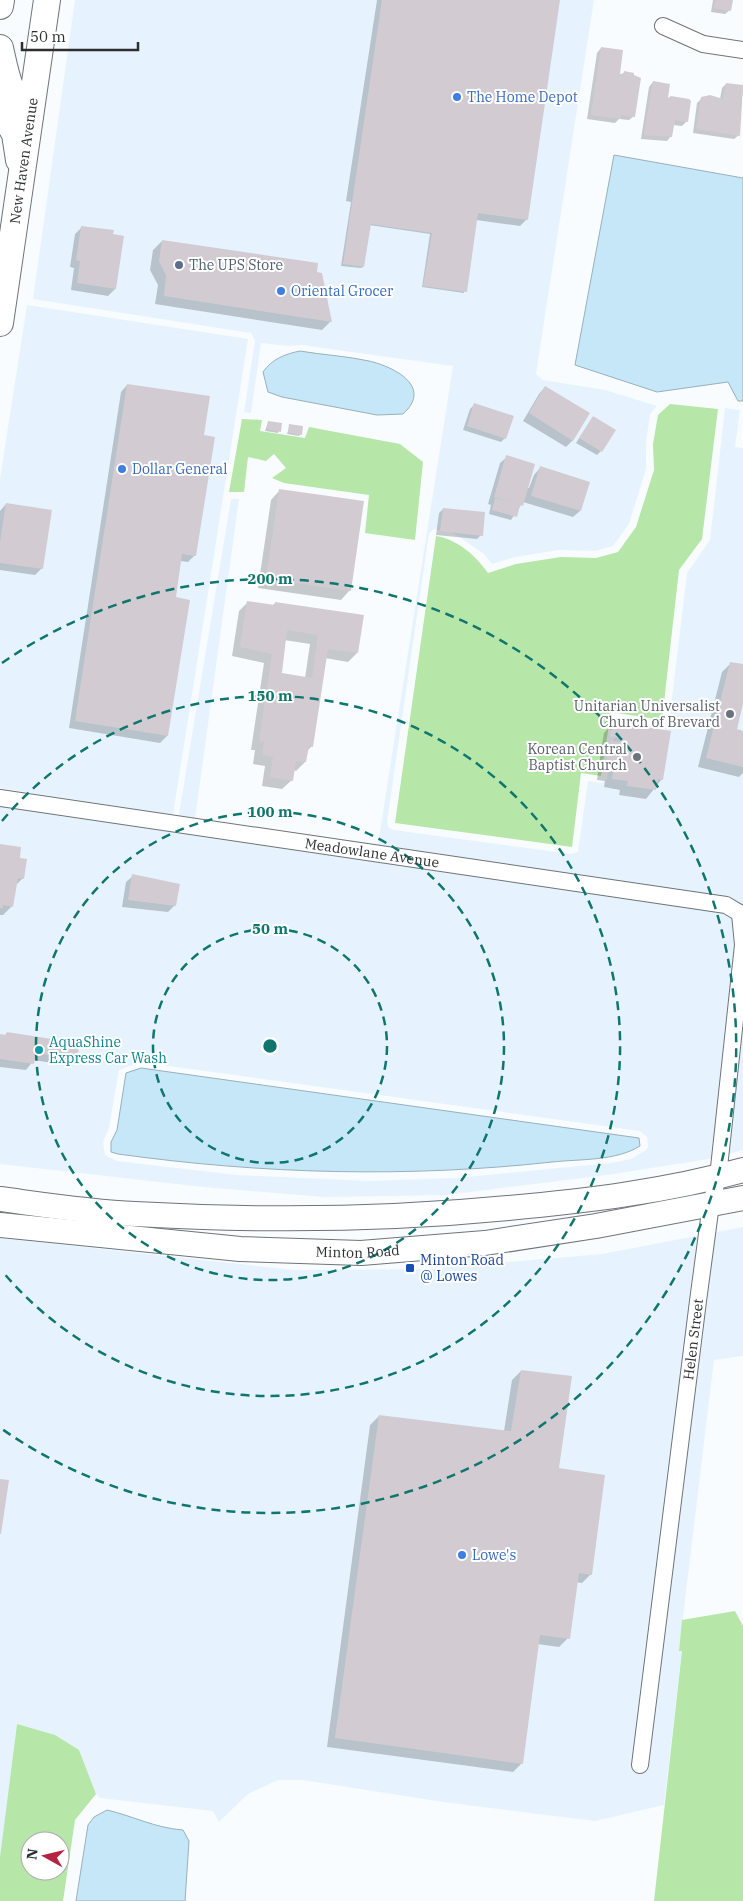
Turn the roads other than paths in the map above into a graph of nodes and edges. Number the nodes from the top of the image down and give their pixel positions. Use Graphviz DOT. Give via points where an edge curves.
graph roads {
  1 [pos="1,0"];
  2 [pos="47,0"];
  3 [pos="0,6"];
  4 [pos="663,26"];
  5 [pos="0,48"];
  6 [pos="743,50"];
  7 [pos="0,108"];
  8 [pos="30,116"];
  9 [pos="22,175"];
  10 [pos="0,323"];
  11 [pos="0,798"];
  12 [pos="741,914"];
  13 [pos="743,1170"];
  14 [pos="718,1177"];
  15 [pos="743,1198"];
  16 [pos="0,1199"];
  17 [pos="711,1204"];
  18 [pos="0,1225"];
  19 [pos="640,1765"];
  1 -- 3 [label="main road"];
  2 -- 8 [label="main road, New Haven Avenue"];
  4 -- 6 [label="street" via="703,44"];
  5 -- 8 [label="main road" via="8,86"];
  7 -- 9 [label="main road" via="15,134"];
  8 -- 9 [label="main road, New Haven Avenue"];
  9 -- 10 [label="main road, New Haven Avenue"];
  11 -- 12 [label="street, Meadowlane Avenue" via="726,905"];
  12 -- 14 [label="street, Helen Street" via="743,945"];
  13 -- 14 [label="main road"];
  14 -- 16 [label="main road" via="576,1202 392,1217 294,1219 134,1214"];
  14 -- 17 [label="street, Helen Street"];
  15 -- 17 [label="main road, Minton Road"];
  17 -- 18 [label="main road, Minton Road" via="485,1243 361,1253 240,1249"];
  17 -- 19 [label="street, Helen Street"];
}
